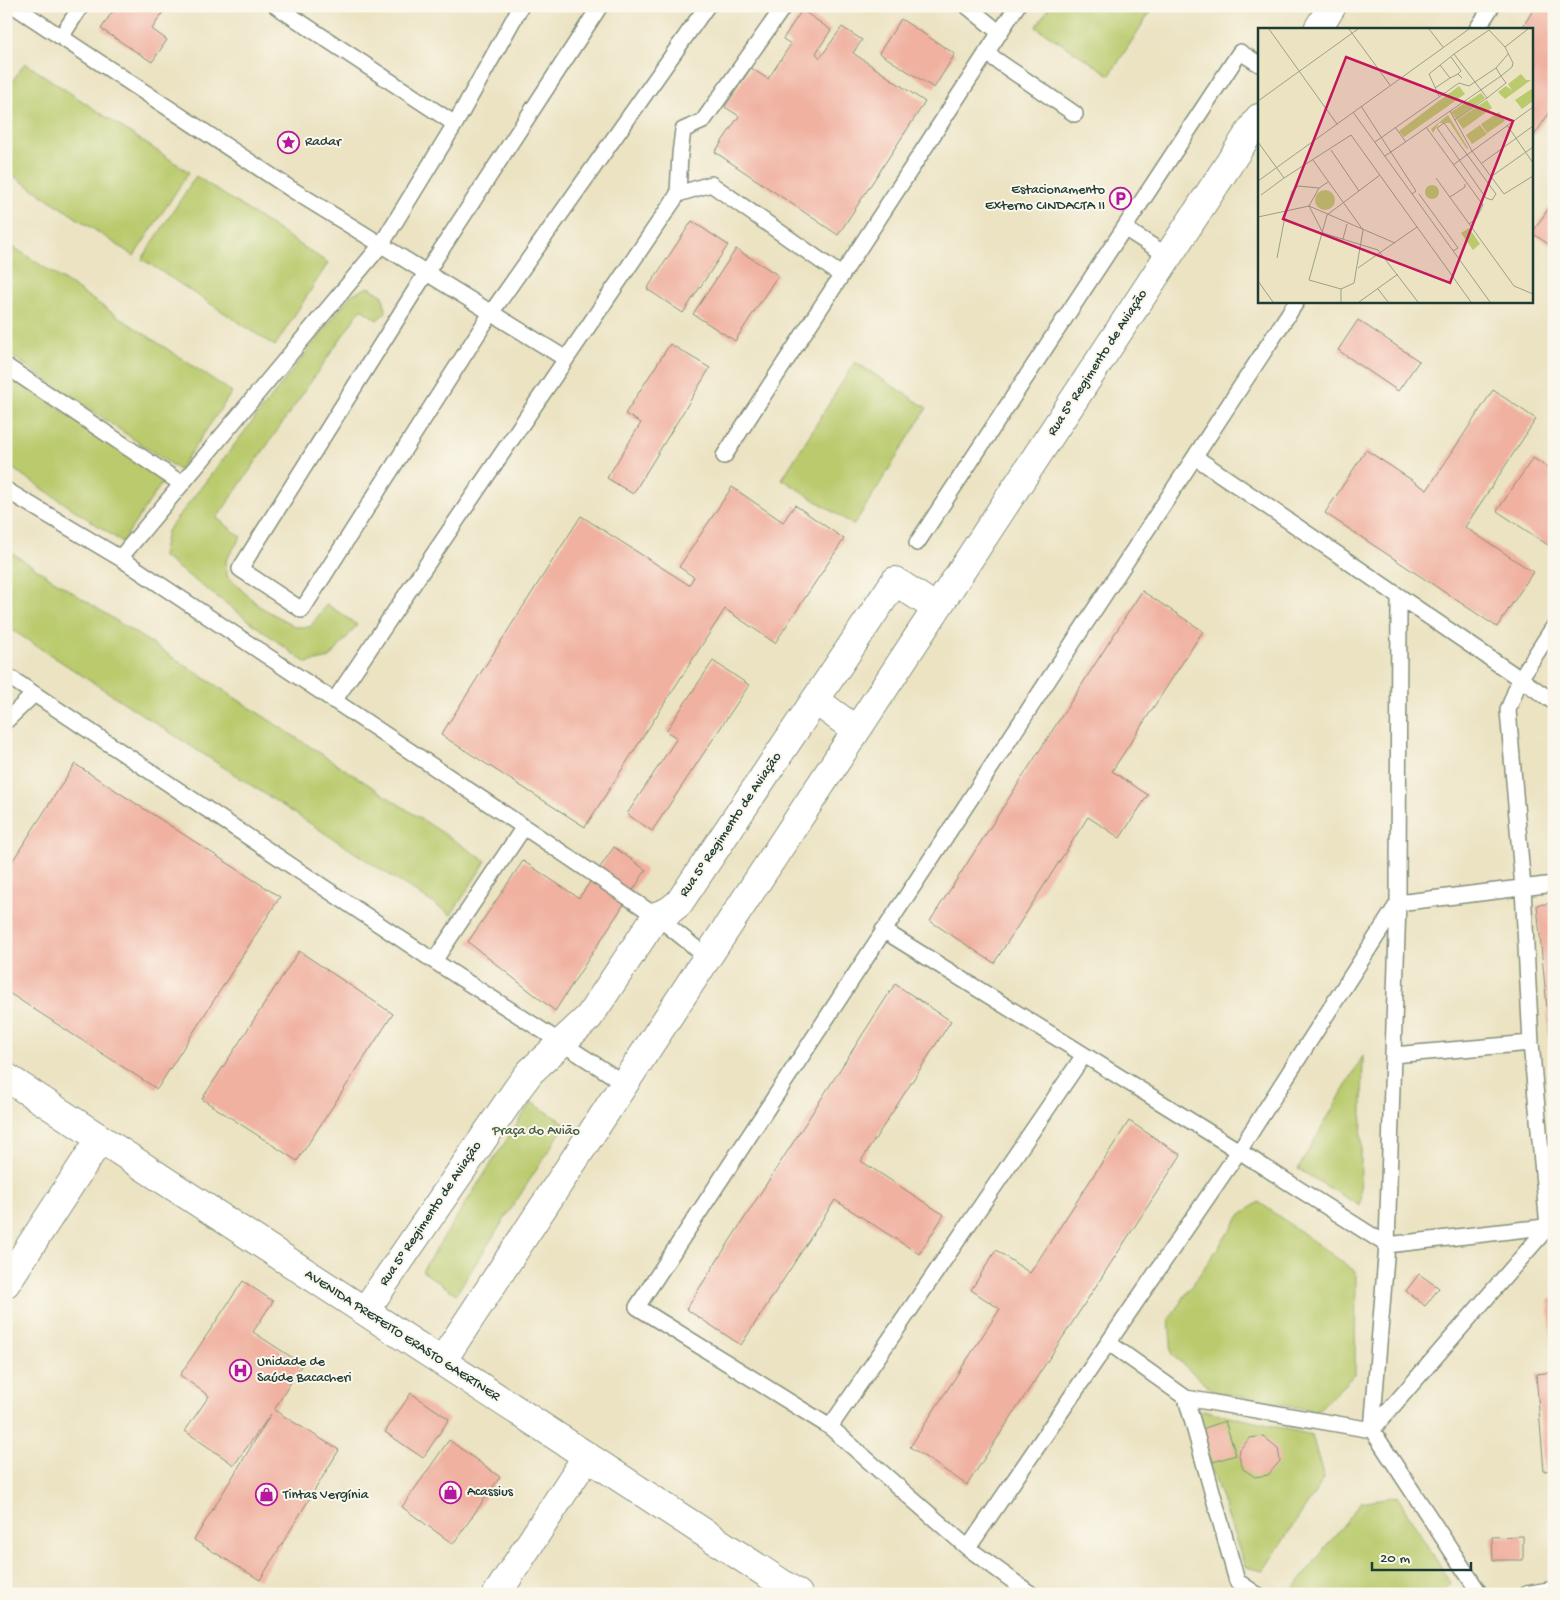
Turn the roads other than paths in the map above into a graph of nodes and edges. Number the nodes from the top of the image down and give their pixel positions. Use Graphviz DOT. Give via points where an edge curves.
graph roads {
  1 [pos="14,6"];
  2 [pos="81,6"];
  3 [pos="276,6"];
  4 [pos="521,6"];
  5 [pos="600,6"];
  6 [pos="707,6"];
  7 [pos="784,6"];
  8 [pos="968,6"];
  9 [pos="1017,6"];
  10 [pos="1332,6"];
  11 [pos="1492,6"];
  12 [pos="1319,28"];
  13 [pos="1478,28"];
  14 [pos="1000,33"];
  15 [pos="61,37"];
  16 [pos="986,53"];
  17 [pos="1258,63"];
  18 [pos="1075,114"];
  19 [pos="1258,120"];
  20 [pos="454,124"];
  21 [pos="678,194"];
  22 [pos="1124,228"];
  23 [pos="381,245"];
  24 [pos="1168,256"];
  25 [pos="426,273"];
  26 [pos="841,276"];
  27 [pos="1297,302"];
  28 [pos="491,313"];
  29 [pos="566,359"];
  30 [pos="6,366"];
  31 [pos="724,456"];
  32 [pos="1195,457"];
  33 [pos="182,484"];
  34 [pos="6,490"];
  35 [pos="917,543"];
  36 [pos="120,558"];
  37 [pos="1399,596"];
  38 [pos="936,608"];
  39 [pos="1554,626"];
  40 [pos="6,675"];
  41 [pos="1520,678"];
  42 [pos="34,694"];
  43 [pos="815,700"];
  44 [pos="334,701"];
  45 [pos="1554,702"];
  46 [pos="6,721"];
  47 [pos="856,730"];
  48 [pos="524,827"];
  49 [pos="1554,884"];
  50 [pos="1523,888"];
  51 [pos="1398,903"];
  52 [pos="656,916"];
  53 [pos="883,930"];
  54 [pos="707,957"];
  55 [pos="434,961"];
  56 [pos="562,1044"];
  57 [pos="1531,1044"];
  58 [pos="1084,1055"];
  59 [pos="1393,1055"];
  60 [pos="6,1077"];
  61 [pos="624,1083"];
  62 [pos="100,1138"];
  63 [pos="1239,1151"];
  64 [pos="1551,1226"];
  65 [pos="1386,1245"];
  66 [pos="6,1283"];
  67 [pos="365,1311"];
  68 [pos="1109,1343"];
  69 [pos="442,1361"];
  70 [pos="1186,1398"];
  71 [pos="830,1427"];
  72 [pos="1372,1430"];
  73 [pos="587,1456"];
  74 [pos="968,1548"];
  75 [pos="1554,1589"];
  76 [pos="497,1594"];
  77 [pos="798,1594"];
  78 [pos="1031,1594"];
  79 [pos="1256,1594"];
  80 [pos="1480,1594"];
  81 [pos="1526,1594"];
  1 -- 15 [label="lane"];
  2 -- 15 [label="lane"];
  3 -- 20 [label="lane"];
  4 -- 20 [label="lane"];
  5 -- 25 [label="lane"];
  6 -- 28 [label="lane"];
  7 -- 21 [label="lane" via="703,121 683,130"];
  8 -- 14 [label="lane"];
  9 -- 14 [label="lane"];
  10 -- 12 [label="street"];
  11 -- 13 [label="lane"];
  14 -- 16 [label="lane"];
  15 -- 23 [label="lane"];
  16 -- 18 [label="lane"];
  16 -- 26 [label="lane"];
  17 -- 22 [label="lane" via="1240,52"];
  19 -- 24 [label="street, Rua 5º Regimento de Aviação"];
  20 -- 23 [label="lane"];
  21 -- 26 [label="lane" via="710,184"];
  21 -- 29 [label="lane"];
  22 -- 24 [label="lane"];
  22 -- 35 [label="lane"];
  23 -- 25 [label="lane"];
  23 -- 33 [label="lane"];
  24 -- 38 [label="street, Rua 5º Regimento de Aviação"];
  25 -- 28 [label="lane"];
  25 -- 28 [label="lane" via="240,569 302,610"];
  26 -- 31 [label="lane"];
  27 -- 32 [label="lane"];
  28 -- 29 [label="lane"];
  29 -- 44 [label="lane"];
  30 -- 33 [label="lane"];
  32 -- 37 [label="lane"];
  32 -- 53 [label="lane"];
  33 -- 36 [label="lane"];
  34 -- 36 [label="lane"];
  36 -- 44 [label="lane"];
  37 -- 41 [label="lane"];
  37 -- 51 [label="lane"];
  38 -- 43 [label="street, Rua 5º Regimento de Aviação" via="895,581"];
  38 -- 47 [label="street, Rua 5º Regimento de Aviação"];
  39 -- 41 [label="lane"];
  40 -- 42 [label="lane"];
  41 -- 45 [label="lane"];
  41 -- 50 [label="lane" via="1508,710"];
  42 -- 46 [label="lane"];
  42 -- 55 [label="lane"];
  43 -- 47 [label="street"];
  43 -- 52 [label="street, Rua 5º Regimento de Aviação" via="679,903"];
  44 -- 48 [label="lane"];
  47 -- 54 [label="street, Rua 5º Regimento de Aviação"];
  48 -- 52 [label="lane"];
  48 -- 55 [label="lane"];
  49 -- 50 [label="lane"];
  50 -- 51 [label="lane"];
  50 -- 57 [label="lane"];
  51 -- 59 [label="lane"];
  51 -- 63 [label="lane"];
  52 -- 54 [label="lane"];
  52 -- 56 [label="street, Rua 5º Regimento de Aviação" via="589,1017"];
  53 -- 58 [label="lane"];
  53 -- 71 [label="lane" via="637,1307"];
  54 -- 61 [label="street, Rua 5º Regimento de Aviação"];
  55 -- 56 [label="lane"];
  56 -- 61 [label="lane"];
  56 -- 67 [label="street, Rua 5º Regimento de Aviação" via="530,1072 518,1088"];
  57 -- 59 [label="lane"];
  57 -- 64 [label="lane"];
  58 -- 63 [label="lane"];
  58 -- 71 [label="lane"];
  59 -- 65 [label="lane"];
  60 -- 62 [label="street, AVENIDA PREFEITO ERASTO GAERTNER"];
  61 -- 69 [label="street, Rua 5º Regimento de Aviação"];
  62 -- 66 [label="street"];
  62 -- 67 [label="street, AVENIDA PREFEITO ERASTO GAERTNER"];
  63 -- 65 [label="lane"];
  63 -- 68 [label="lane"];
  64 -- 65 [label="lane"];
  64 -- 72 [label="lane"];
  65 -- 72 [label="lane"];
  67 -- 69 [label="street, AVENIDA PREFEITO ERASTO GAERTNER"];
  68 -- 70 [label="lane"];
  68 -- 74 [label="lane"];
  69 -- 73 [label="street, AVENIDA PREFEITO ERASTO GAERTNER"];
  70 -- 72 [label="lane"];
  70 -- 79 [label="lane" via="1237,1581"];
  71 -- 74 [label="lane"];
  72 -- 80 [label="lane"];
  73 -- 76 [label="street"];
  73 -- 77 [label="street, AVENIDA PREFEITO ERASTO GAERTNER"];
  74 -- 78 [label="lane"];
  75 -- 81 [label="lane"];
}
